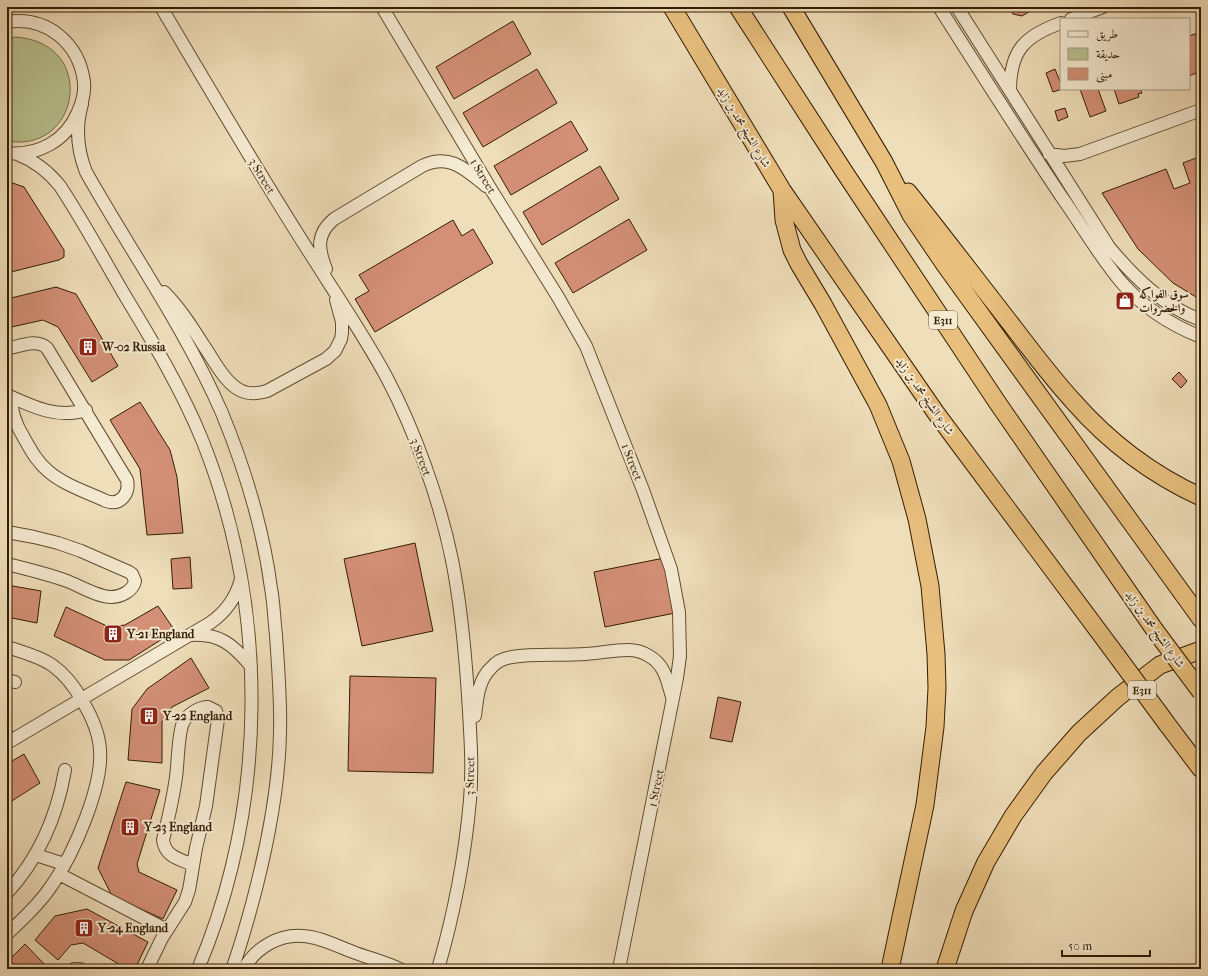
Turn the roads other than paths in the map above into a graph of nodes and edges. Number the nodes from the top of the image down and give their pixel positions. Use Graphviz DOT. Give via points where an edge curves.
graph roads {
  1 [pos="161,7"];
  2 [pos="382,7"];
  3 [pos="672,7"];
  4 [pos="738,7"];
  5 [pos="791,7"];
  6 [pos="939,7"];
  7 [pos="957,7"];
  8 [pos="1104,7"];
  9 [pos="7,14"];
  10 [pos="1074,18"];
  11 [pos="12,21"];
  12 [pos="1060,23"];
  13 [pos="1010,91"];
  14 [pos="82,104"];
  15 [pos="1201,110"];
  16 [pos="12,153"];
  17 [pos="1049,154"];
  18 [pos="884,162"];
  19 [pos="782,190"];
  20 [pos="492,191"];
  21 [pos="152,282"];
  22 [pos="334,290"];
  23 [pos="1201,320"];
  24 [pos="1201,337"];
  25 [pos="7,349"];
  26 [pos="9,396"];
  27 [pos="86,410"];
  28 [pos="1201,497"];
  29 [pos="7,532"];
  30 [pos="7,564"];
  31 [pos="241,579"];
  32 [pos="1201,619"];
  33 [pos="191,635"];
  34 [pos="7,647"];
  35 [pos="1201,650"];
  36 [pos="251,666"];
  37 [pos="1201,692"];
  38 [pos="82,699"];
  39 [pos="673,700"];
  40 [pos="471,738"];
  41 [pos="7,743"];
  42 [pos="1201,769"];
  43 [pos="66,770"];
  44 [pos="36,855"];
  45 [pos="193,865"];
  46 [pos="62,869"];
  47 [pos="7,893"];
  48 [pos="167,930"];
  49 [pos="7,934"];
  50 [pos="74,969"];
  51 [pos="80,969"];
  52 [pos="147,969"];
  53 [pos="198,969"];
  54 [pos="232,969"];
  55 [pos="244,969"];
  56 [pos="400,969"];
  57 [pos="438,969"];
  58 [pos="619,969"];
  59 [pos="890,969"];
  60 [pos="945,969"];
  1 -- 22 [label="street, 3 Street"];
  2 -- 20 [label="street, 1 Street"];
  3 -- 19 [label="highway, شارع الشيخ محمد بن زايد / E311"];
  4 -- 37 [label="highway, شارع الشيخ محمد بن زايد / E311, bridge" via="993,395 1154,629"];
  5 -- 18 [label="highway"];
  6 -- 24 [label="street" via="1007,115 1122,282 1143,303 1167,321"];
  7 -- 13 [label="street"];
  8 -- 10 [label="street"];
  9 -- 11 [label="street"];
  11 -- 14 [label="street" via="38,23 56,32 70,46 80,64 84,84"];
  12 -- 13 [label="street" via="1045,28 1024,44 1014,58 1010,74"];
  13 -- 17 [label="street"];
  14 -- 16 [label="street" via="74,123 50,146 34,152"];
  14 -- 21 [label="street" via="77,138 84,167"];
  15 -- 17 [label="street" via="1080,154"];
  16 -- 31 [label="street" via="27,158 41,167 60,186 177,386 214,472 232,533"];
  17 -- 23 [label="street" via="1109,247 1126,267 1165,301"];
  18 -- 28 [label="highway" via="1044,368 1074,402 1108,436 1142,463"];
  18 -- 32 [label="highway" via="911,215 945,265"];
  19 -- 42 [label="highway, شارع الشيخ محمد بن زايد / E311, bridge" via="936,413"];
  19 -- 59 [label="highway" via="784,220 798,264 827,311 878,405 901,461 917,519 930,586 937,688 933,743 925,805"];
  20 -- 22 [label="street" via="460,166 448,161 434,161 334,218 322,234 320,247 322,260"];
  20 -- 39 [label="street, 1 Street" via="586,346 664,548 671,569 679,612 680,656"];
  21 -- 22 [label="street" via="182,312 233,385 243,392 255,394 273,388 326,359 335,351 341,340 342,322"];
  21 -- 54 [label="street" via="198,363 233,440 252,499 272,590 280,700 278,768 269,836"];
  22 -- 40 [label="street, 3 Street" via="387,378 411,430 446,534 461,617"];
  25 -- 27 [label="street" via="33,343 44,345"];
  26 -- 27 [label="street" via="57,414"];
  26 -- 27 [label="street" via="18,427 47,471 106,501 117,502 128,489 127,480"];
  29 -- 30 [label="street" via="81,551 129,572 135,581 126,593 111,597 52,576"];
  31 -- 33 [label="street" via="235,596 224,611"];
  31 -- 36 [label="street" via="249,631"];
  33 -- 36 [label="street" via="209,635 223,640 236,649"];
  33 -- 38 [label="street"];
  34 -- 38 [label="street" via="50,664 68,679"];
  35 -- 60 [label="highway" via="1160,665 1118,697 1079,733 1044,773 1013,816 986,862 964,911"];
  36 -- 53 [label="street" via="251,731 240,827 226,890"];
  38 -- 41 [label="street"];
  38 -- 46 [label="street" via="98,736 100,763 89,809"];
  39 -- 40 [label="street" via="663,669 648,655 638,652 628,650 511,657 496,663 481,681"];
  39 -- 58 [label="street, 1 Street"];
  40 -- 57 [label="street, 3 Street" via="470,798 462,860"];
  43 -- 44 [label="street" via="58,807"];
  44 -- 46 [label="street"];
  44 -- 47 [label="street"];
  45 -- 45 [label="street" via="171,855 165,849 163,840 176,778 181,728 188,716 208,707 216,712 218,719 207,800"];
  45 -- 48 [label="street" via="191,884 185,902"];
  46 -- 48 [label="street"];
  46 -- 49 [label="street" via="36,905"];
  48 -- 52 [label="street"];
  50 -- 51 [label="street"];
  55 -- 56 [label="street" via="266,945 291,936 321,940"];
}
